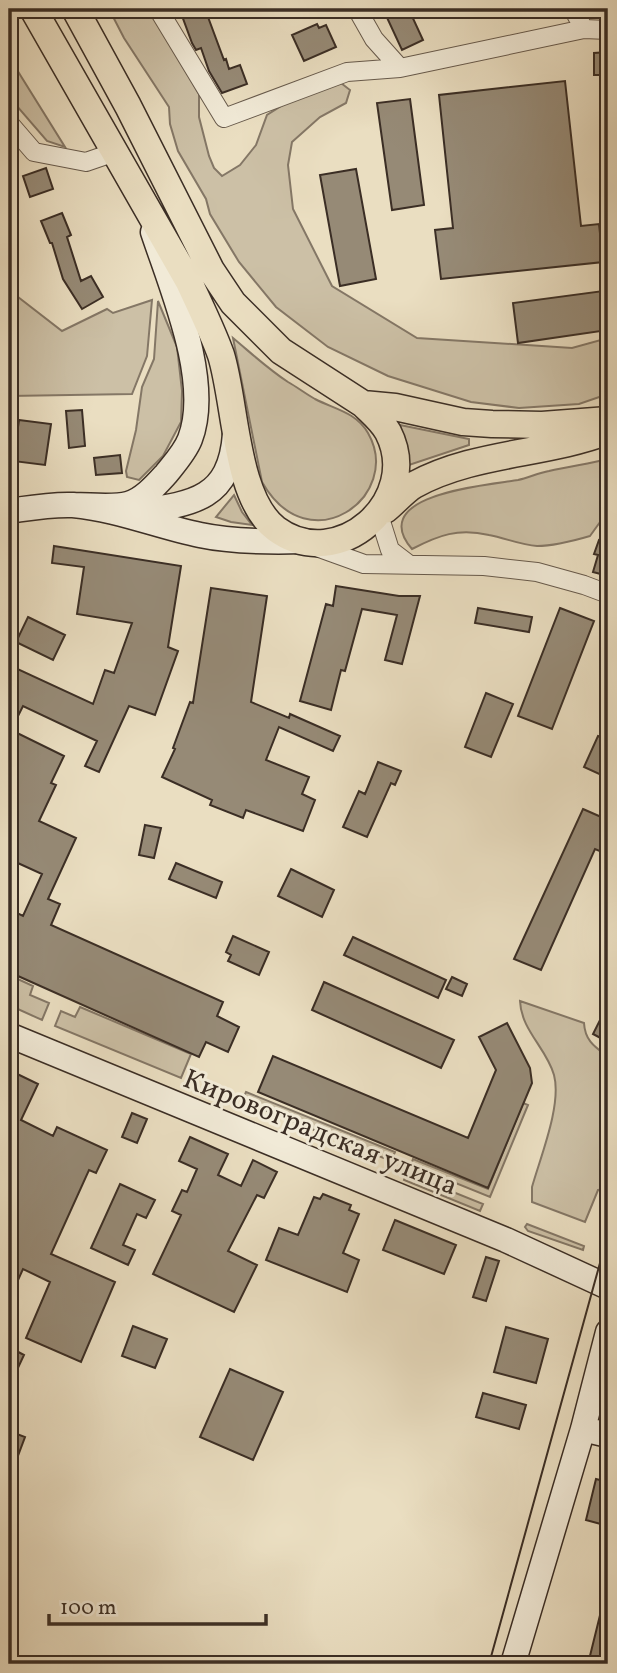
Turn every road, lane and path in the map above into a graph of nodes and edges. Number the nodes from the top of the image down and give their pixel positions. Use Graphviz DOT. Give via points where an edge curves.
graph roads {
  1 [pos="33,9"];
  2 [pos="75,9"];
  3 [pos="158,9"];
  4 [pos="358,9"];
  5 [pos="573,9"];
  6 [pos="584,29"];
  7 [pos="608,30"];
  8 [pos="400,68"];
  9 [pos="9,123"];
  10 [pos="115,152"];
  11 [pos="143,205"];
  12 [pos="363,404"];
  13 [pos="608,420"];
  14 [pos="236,424"];
  15 [pos="608,431"];
  16 [pos="74,505"];
  17 [pos="9,511"];
  18 [pos="122,513"];
  19 [pos="379,515"];
  20 [pos="303,541"];
  21 [pos="407,563"];
  22 [pos="608,594"];
  23 [pos="9,1035"];
  24 [pos="608,1287"];
  25 [pos="608,1332"];
  26 [pos="583,1429"];
  27 [pos="608,1435"];
  28 [pos="513,1664"];
  1 -- 10 [label="main road"];
  2 -- 12 [label="main road" via="211,270 233,303 281,351"];
  3 -- 8 [label="street" via="225,118 347,72"];
  4 -- 8 [label="street" via="374,39"];
  5 -- 6 [label="street"];
  6 -- 7 [label="street"];
  6 -- 8 [label="street"];
  9 -- 10 [label="street" via="34,152 86,162"];
  10 -- 11 [label="main road"];
  11 -- 14 [label="main road" via="207,321 221,355"];
  11 -- 16 [label="main road" via="190,353 196,379 195,422 189,442 172,467 145,495 128,504"];
  12 -- 13 [label="main road" via="492,424"];
  12 -- 19 [label="main road" via="388,432 396,468 391,493"];
  14 -- 18 [label="main road" via="227,474 205,496"];
  14 -- 20 [label="main road" via="253,499 276,528"];
  15 -- 19 [label="main road" via="434,475 411,487"];
  16 -- 17 [label="main road"];
  16 -- 18 [label="main road"];
  18 -- 20 [label="main road" via="201,535"];
  19 -- 20 [label="main road" via="352,536"];
  19 -- 21 [label="street" via="390,550"];
  20 -- 21 [label="street" via="364,564"];
  21 -- 22 [label="street" via="537,572"];
  23 -- 24 [label="main road, Кировоградская улица" via="506,1240"];
  25 -- 26 [label="main road"];
  26 -- 27 [label="main road"];
  26 -- 28 [label="main road"];
}
